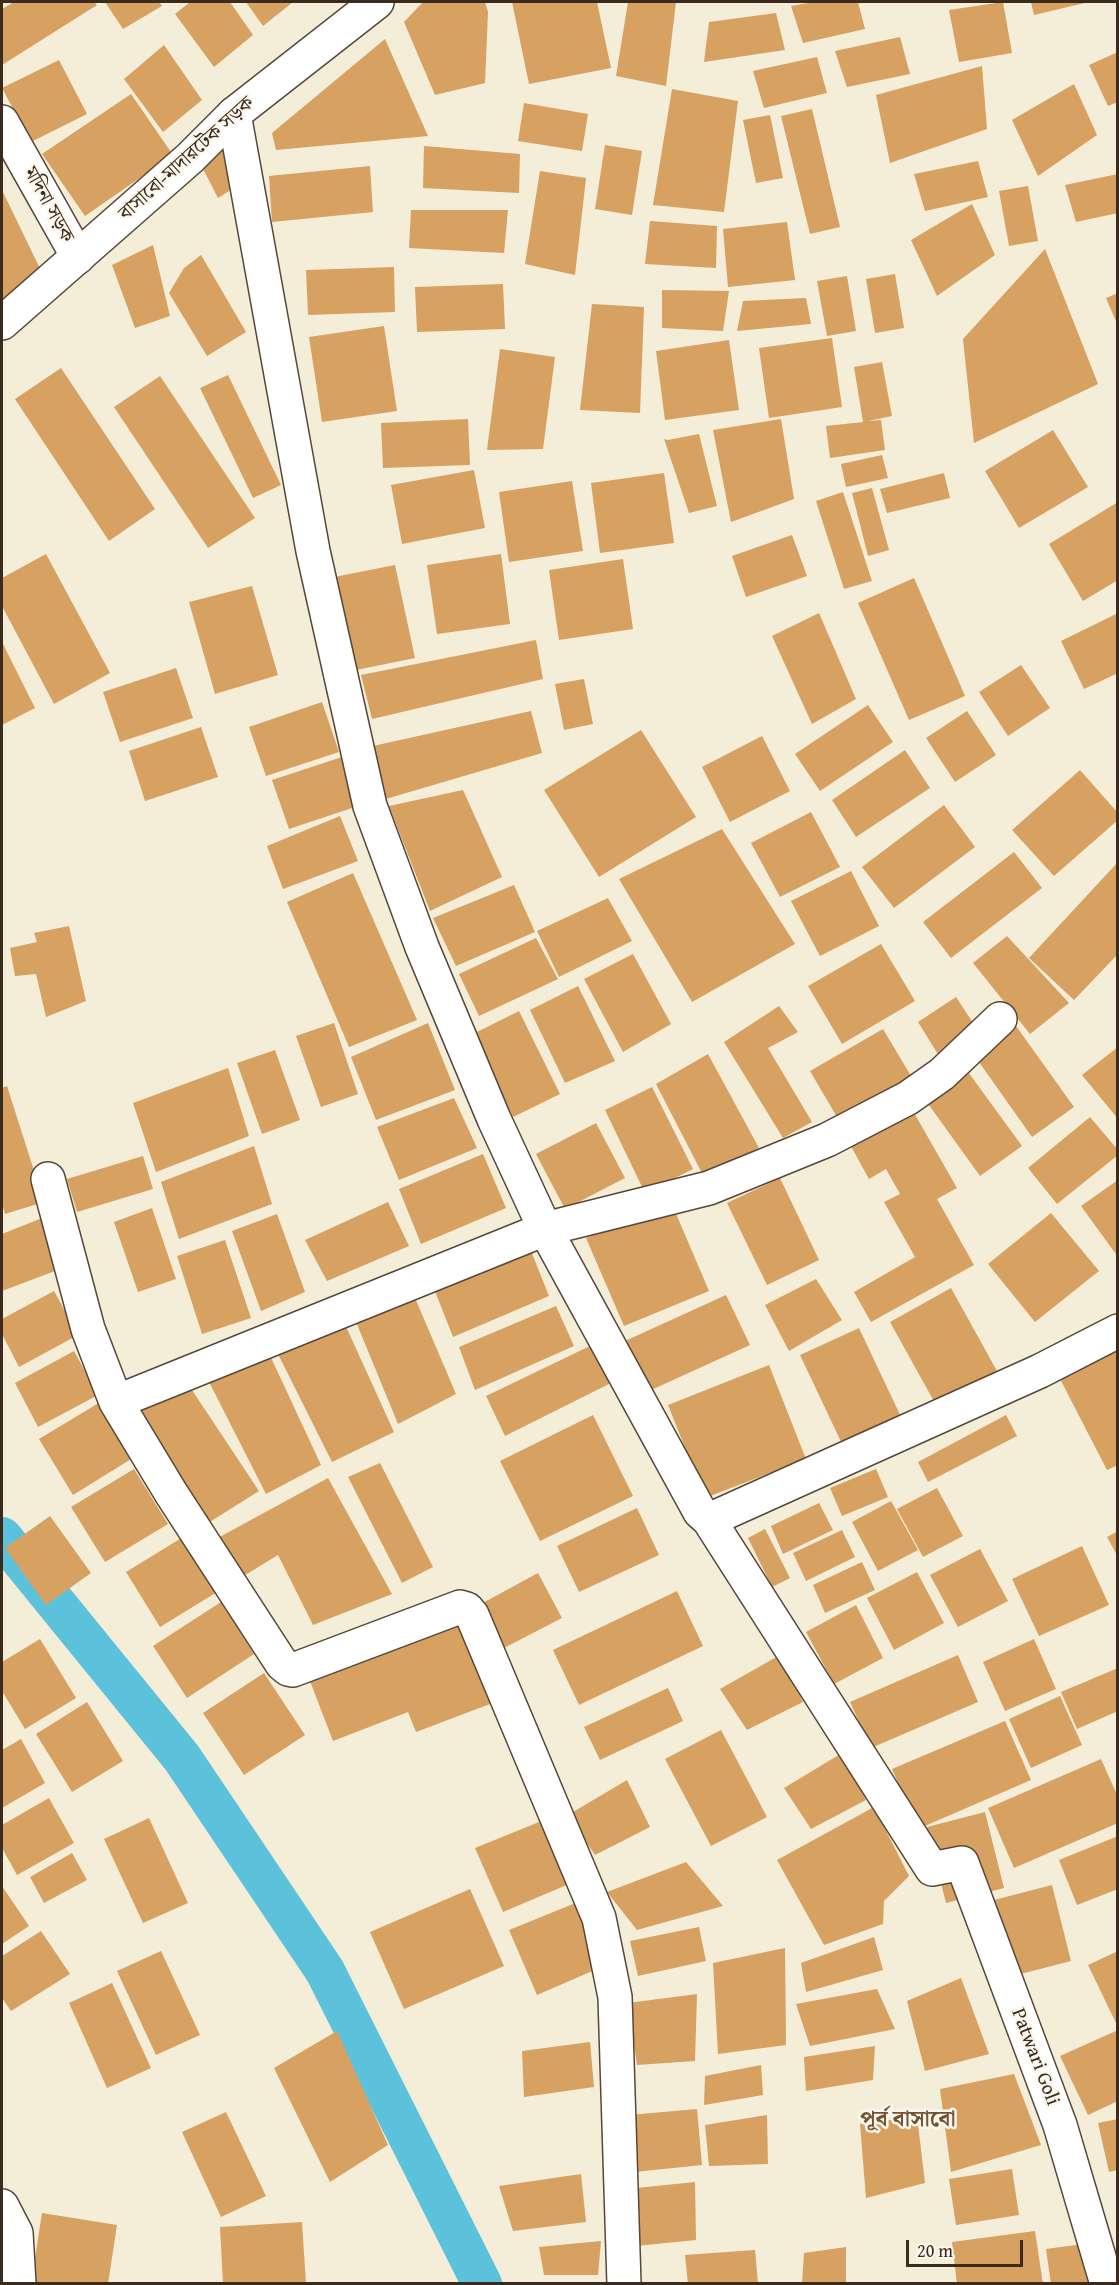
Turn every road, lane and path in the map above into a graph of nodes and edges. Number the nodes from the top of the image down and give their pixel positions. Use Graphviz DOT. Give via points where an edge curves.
graph roads {
  1 [pos="376,2"];
  2 [pos="234,114"];
  3 [pos="2,122"];
  4 [pos="78,257"];
  5 [pos="2,323"];
  6 [pos="1000,1019"];
  7 [pos="48,1179"];
  8 [pos="544,1229"];
  9 [pos="1118,1331"];
  10 [pos="116,1402"];
  11 [pos="709,1520"];
  12 [pos="2,2206"];
  13 [pos="19,2283"];
  14 [pos="624,2283"];
  15 [pos="1107,2283"];
  1 -- 2 [label="street, বাসাবো-মাদারটেক সড়ক"];
  2 -- 4 [label="street, বাসাবো-মাদারটেক সড়ক"];
  2 -- 8 [label="street" via="313,551 370,806 422,947"];
  3 -- 4 [label="street, মদিনা সড়ক"];
  4 -- 5 [label="street, বাসাবো-মাদারটেক সড়ক"];
  6 -- 8 [label="street" via="942,1074 908,1098 827,1140 709,1188"];
  7 -- 10 [label="street" via="88,1329"];
  8 -- 10 [label="street"];
  8 -- 11 [label="street" via="700,1512"];
  9 -- 11 [label="street" via="1040,1371"];
  10 -- 14 [label="street" via="177,1503 288,1669 460,1607 472,1615 599,1918 615,1997"];
  11 -- 15 [label="street, Patwari Goli" via="932,1869 962,1863 1060,2125"];
  12 -- 13 [label="street" via="16,2233"];
}
